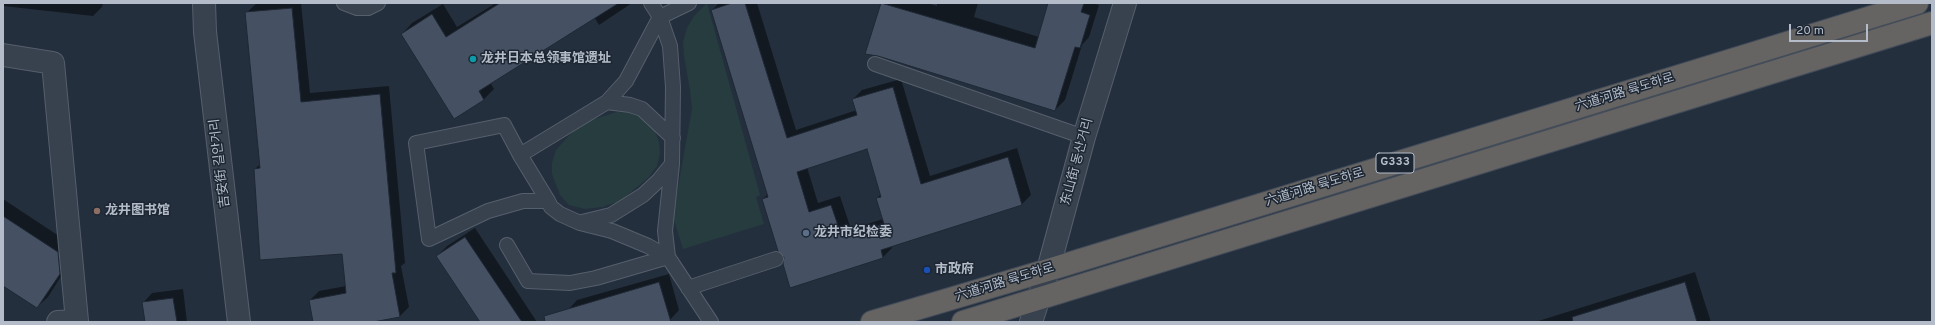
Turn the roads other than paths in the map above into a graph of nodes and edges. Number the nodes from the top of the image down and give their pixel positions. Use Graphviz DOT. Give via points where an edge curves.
graph roads {
  1 [pos="204,3"];
  2 [pos="344,3"];
  3 [pos="378,3"];
  4 [pos="651,3"];
  5 [pos="689,3"];
  6 [pos="1125,3"];
  7 [pos="1918,3"];
  8 [pos="660,17"];
  9 [pos="1932,23"];
  10 [pos="3,55"];
  11 [pos="875,64"];
  12 [pos="608,102"];
  13 [pos="1084,137"];
  14 [pos="673,138"];
  15 [pos="520,155"];
  16 [pos="672,164"];
  17 [pos="548,201"];
  18 [pos="580,223"];
  19 [pos="507,244"];
  20 [pos="668,257"];
  21 [pos="776,259"];
  22 [pos="1048,270"];
  23 [pos="688,288"];
  24 [pos="1039,298"];
  25 [pos="58,322"];
  26 [pos="239,322"];
  27 [pos="711,322"];
  28 [pos="872,322"];
  29 [pos="963,322"];
  30 [pos="1031,322"];
  1 -- 26 [label="street, 吉安街 길안거리" via="205,32"];
  2 -- 3 [label="lane" via="357,8 368,8"];
  4 -- 8 [label="lane"];
  5 -- 8 [label="lane"];
  6 -- 13 [label="street, 东山街 동산거리"];
  7 -- 22 [label="highway, 六道河路 륙도하로 / G333"];
  8 -- 12 [label="lane" via="626,81"];
  8 -- 14 [label="lane" via="670,46"];
  9 -- 24 [label="highway, 六道河路 륙도하로 / G333"];
  10 -- 25 [label="street" via="53,63 77,321"];
  11 -- 13 [label="lane"];
  12 -- 14 [label="lane" via="642,109"];
  12 -- 15 [label="lane"];
  13 -- 22 [label="street, 东山街 동산거리"];
  14 -- 16 [label="lane"];
  15 -- 17 [label="lane"];
  15 -- 17 [label="lane" via="504,125 416,143 429,239 494,208 523,201"];
  16 -- 18 [label="lane" via="643,195 610,215"];
  16 -- 20 [label="lane" via="665,231"];
  17 -- 18 [label="lane" via="560,214"];
  18 -- 20 [label="lane" via="612,231"];
  19 -- 20 [label="lane" via="528,281 570,283 590,280"];
  20 -- 23 [label="lane"];
  21 -- 23 [label="lane"];
  22 -- 24 [label="street, 东山街 동산거리"];
  22 -- 28 [label="highway, 六道河路 륙도하로 / G333"];
  23 -- 27 [label="lane"];
  24 -- 29 [label="highway, 六道河路 륙도하로 / G333"];
  24 -- 30 [label="street, 东山街 동산거리"];
}
